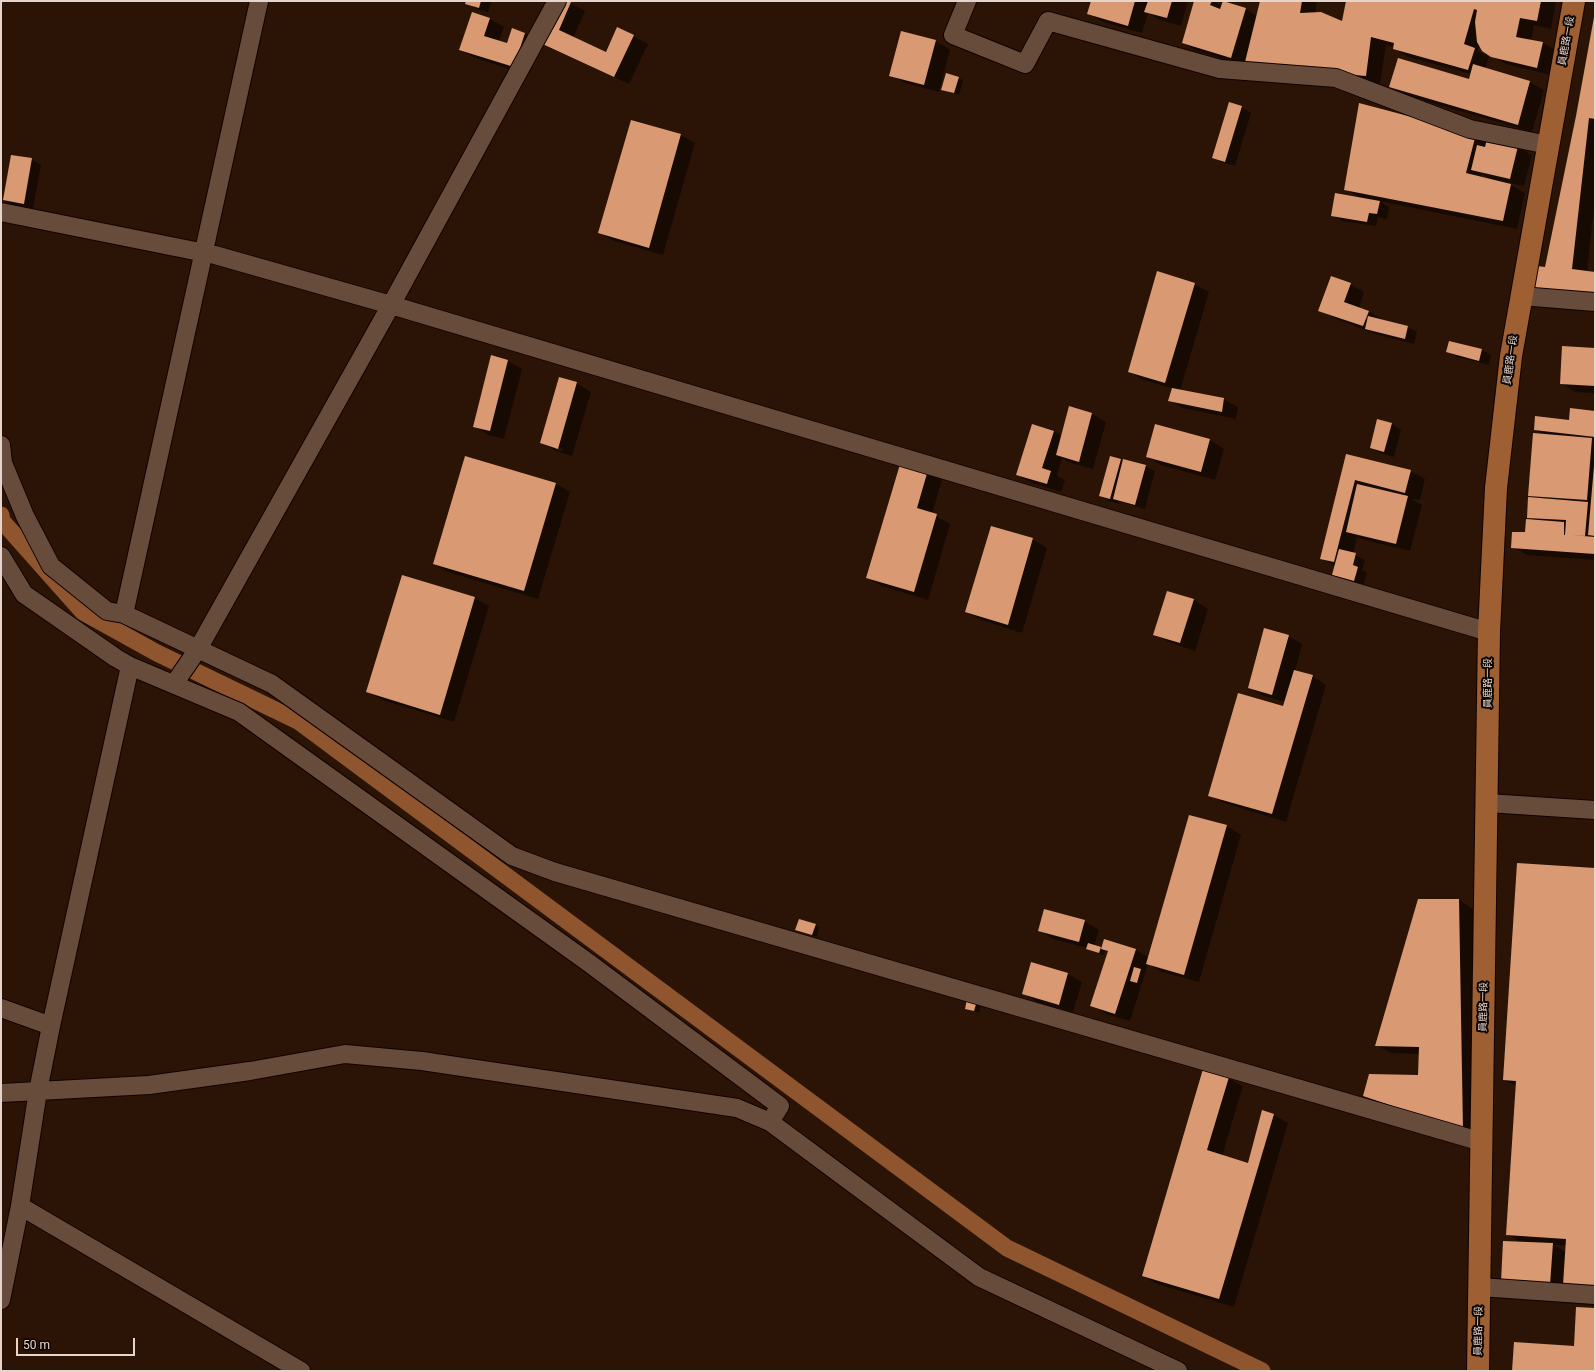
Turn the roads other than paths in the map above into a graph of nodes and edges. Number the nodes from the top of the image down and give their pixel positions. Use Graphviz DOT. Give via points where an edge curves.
graph roads {
  1 [pos="259,1"];
  2 [pos="557,1"];
  3 [pos="967,1"];
  4 [pos="1574,1"];
  5 [pos="1548,145"];
  6 [pos="1,212"];
  7 [pos="204,252"];
  8 [pos="1522,296"];
  9 [pos="1595,302"];
  10 [pos="391,305"];
  11 [pos="1,445"];
  12 [pos="1,556"];
  13 [pos="124,614"];
  14 [pos="1489,632"];
  15 [pos="198,649"];
  16 [pos="130,666"];
  17 [pos="174,684"];
  18 [pos="1487,803"];
  19 [pos="1595,810"];
  20 [pos="1,1008"];
  21 [pos="51,1026"];
  22 [pos="38,1091"];
  23 [pos="1,1094"];
  24 [pos="770,1122"];
  25 [pos="1482,1142"];
  26 [pos="20,1206"];
  27 [pos="1480,1287"];
  28 [pos="1595,1295"];
  29 [pos="1,1300"];
  30 [pos="302,1371"];
  31 [pos="1178,1371"];
  32 [pos="1478,1371"];
  1 -- 7 [label="lane"];
  2 -- 10 [label="lane"];
  3 -- 5 [label="lane" via="953,35 1025,64 1048,21 1220,69 1336,78 1470,129"];
  4 -- 5 [label="main road, 員鹿路一段"];
  5 -- 8 [label="main road, 員鹿路一段"];
  6 -- 7 [label="lane"];
  7 -- 10 [label="lane"];
  7 -- 13 [label="lane"];
  8 -- 9 [label="lane"];
  8 -- 14 [label="main road, 員鹿路一段" via="1511,356 1496,488"];
  10 -- 14 [label="lane"];
  10 -- 15 [label="lane"];
  11 -- 13 [label="lane" via="3,463 25,516 51,566 107,611"];
  12 -- 16 [label="lane" via="24,594"];
  13 -- 15 [label="lane"];
  14 -- 18 [label="main road, 員鹿路一段"];
  15 -- 17 [label="lane"];
  15 -- 25 [label="lane" via="272,684 512,856 555,872"];
  16 -- 17 [label="lane"];
  16 -- 21 [label="lane"];
  17 -- 24 [label="lane" via="239,712 589,963 780,1106"];
  18 -- 19 [label="lane"];
  18 -- 25 [label="main road, 員鹿路一段"];
  20 -- 21 [label="lane"];
  21 -- 22 [label="lane"];
  22 -- 23 [label="lane"];
  22 -- 24 [label="lane" via="149,1085 345,1054 422,1061 737,1108"];
  22 -- 26 [label="lane"];
  24 -- 31 [label="lane" via="979,1277"];
  25 -- 27 [label="main road, 員鹿路一段"];
  26 -- 29 [label="lane"];
  26 -- 30 [label="lane"];
  27 -- 28 [label="lane"];
  27 -- 32 [label="main road, 員鹿路一段"];
}
